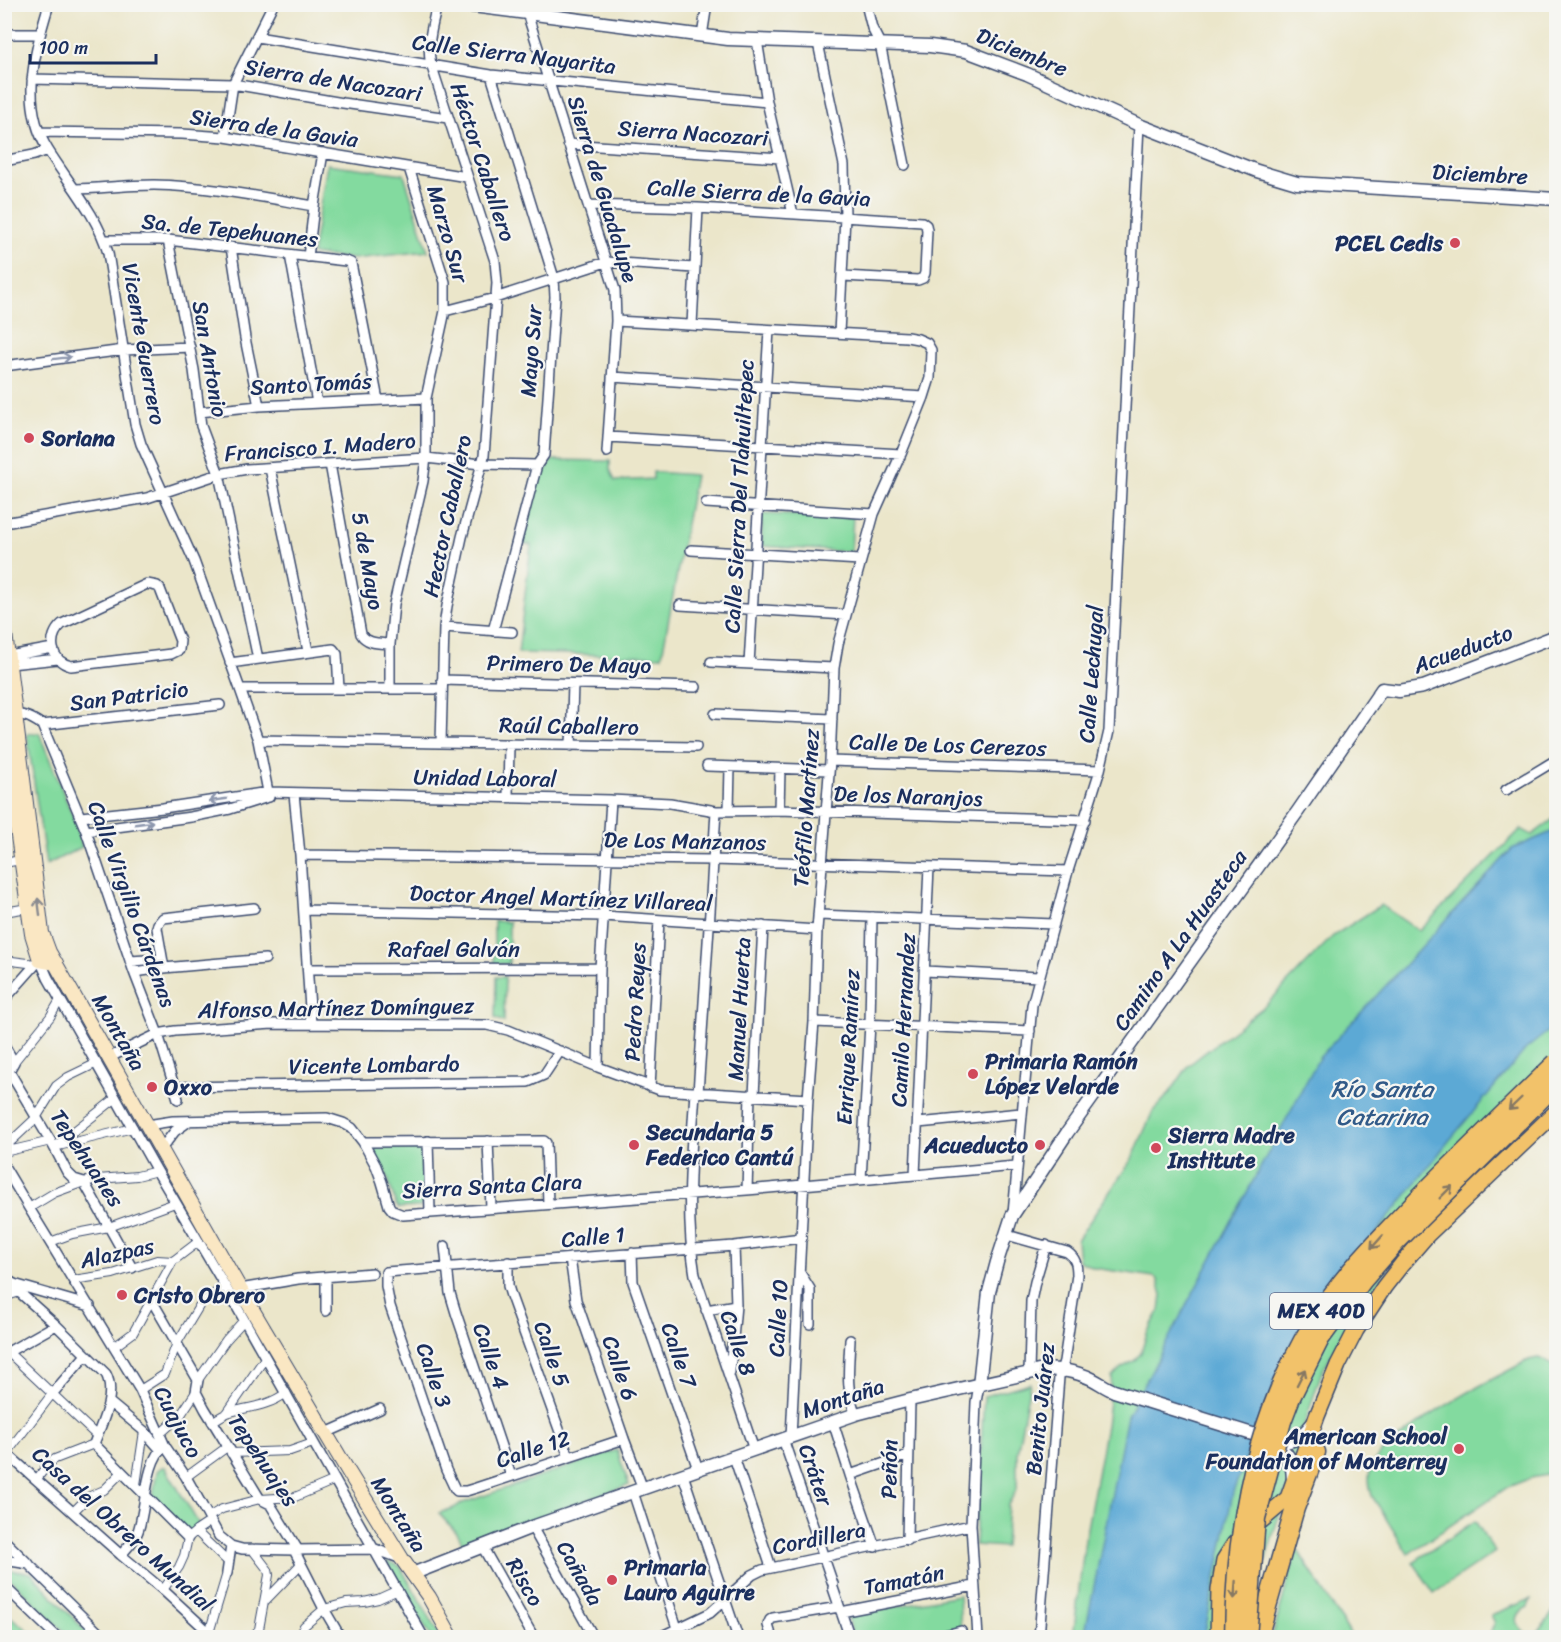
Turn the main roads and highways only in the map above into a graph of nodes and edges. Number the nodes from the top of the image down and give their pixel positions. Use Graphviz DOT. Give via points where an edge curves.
graph roads {
  1 [pos="4,625"];
  2 [pos="9,689"];
  3 [pos="10,714"];
  4 [pos="4,738"];
  5 [pos="10,760"];
  6 [pos="9,815"];
  7 [pos="45,960"];
  8 [pos="1557,1063"];
  9 [pos="1557,1084"];
  10 [pos="1557,1112"];
  11 [pos="1557,1125"];
  12 [pos="1316,1452"];
  13 [pos="452,1638"];
  14 [pos="1218,1638"];
  15 [pos="1234,1638"];
  16 [pos="1247,1638"];
  17 [pos="1258,1638"];
  18 [pos="1266,1638"];
  1 -- 2 [label="main road, Montaña"];
  2 -- 3 [label="main road, Montaña"];
  3 -- 5 [label="main road, Montaña"];
  4 -- 5 [label="main road, Montaña"];
  5 -- 6 [label="main road, Montaña"];
  7 -- 5 [label="main road, Montaña, one-way"];
  6 -- 7 [label="main road, Montaña" via="21,860 32,934"];
  7 -- 13 [label="main road, Montaña" via="161,1149 163,1168 220,1266 240,1288"];
  8 -- 15 [label="highway, MEX 40D, one-way, bridge" via="1382,1236 1315,1320 1285,1377 1255,1466 1239,1547"];
  16 -- 9 [label="highway, MEX 40D, one-way, bridge" via="1256,1518 1282,1421 1320,1339 1396,1242"];
  10 -- 14 [label="main road" via="1427,1235 1384,1287 1356,1330 1317,1416 1291,1492 1235,1543 1224,1560"];
  11 -- 12 [label="main road" via="1436,1241 1393,1290 1360,1342 1331,1404"];
  12 -- 17 [label="highway" via="1295,1508"];
  12 -- 18 [label="main road"];
}
